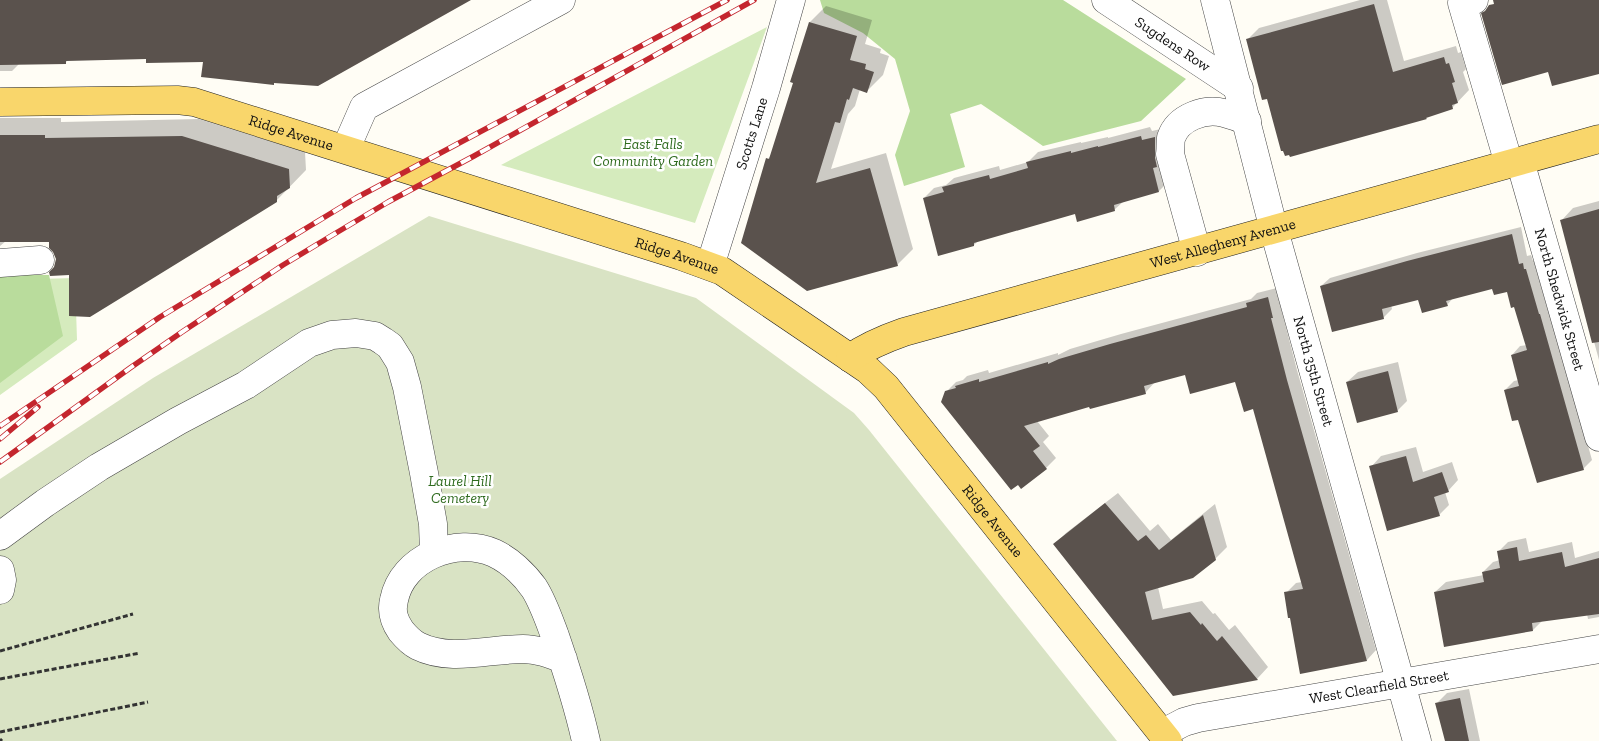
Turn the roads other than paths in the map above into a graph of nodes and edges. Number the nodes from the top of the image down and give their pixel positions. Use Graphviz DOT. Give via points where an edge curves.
graph roads {
  1 [pos="561,0"];
  2 [pos="791,0"];
  3 [pos="1106,0"];
  4 [pos="1216,0"];
  5 [pos="1474,0"];
  6 [pos="1238,88"];
  7 [pos="0,102"];
  8 [pos="1247,121"];
  9 [pos="1599,139"];
  10 [pos="346,148"];
  11 [pos="1515,162"];
  12 [pos="1274,230"];
  13 [pos="1197,252"];
  14 [pos="40,260"];
  15 [pos="0,263"];
  16 [pos="710,266"];
  17 [pos="850,358"];
  18 [pos="1593,396"];
  19 [pos="1599,437"];
  20 [pos="0,536"];
  21 [pos="434,553"];
  22 [pos="0,570"];
  23 [pos="0,590"];
  24 [pos="1599,649"];
  25 [pos="563,659"];
  26 [pos="1400,682"];
  27 [pos="1166,737"];
  28 [pos="586,741"];
  29 [pos="1416,741"];
  1 -- 10 [label="street" via="364,107"];
  2 -- 16 [label="street, Scotts Lane"];
  3 -- 6 [label="street, Sugdens Row"];
  4 -- 6 [label="street, North 35th Street"];
  5 -- 11 [label="street, North Shedwick Street" via="1462,4"];
  6 -- 8 [label="street, North 35th Street"];
  7 -- 10 [label="main road, Ridge Avenue" via="194,102"];
  8 -- 12 [label="street, North 35th Street"];
  8 -- 13 [label="street" via="1224,112 1193,115 1180,124 1171,138 1170,154"];
  9 -- 11 [label="main road, West Allegheny Avenue"];
  10 -- 16 [label="main road, Ridge Avenue"];
  11 -- 12 [label="main road, West Allegheny Avenue"];
  11 -- 18 [label="street, North Shedwick Street"];
  12 -- 13 [label="main road, West Allegheny Avenue"];
  12 -- 26 [label="street, North 35th Street"];
  13 -- 17 [label="main road, West Allegheny Avenue" via="904,332 863,348"];
  14 -- 15 [label="street"];
  16 -- 17 [label="main road, Ridge Avenue" via="733,278"];
  17 -- 27 [label="main road, Ridge Avenue" via="876,377 902,406"];
  18 -- 19 [label="street, North Shedwick Street"];
  20 -- 21 [label="street" via="99,467 246,385 309,343 332,335 356,332 383,341 400,362 408,387 424,473 433,524"];
  21 -- 25 [label="street" via="458,549 483,550 517,570 534,588"];
  21 -- 25 [label="street" via="413,567 401,581 394,597 393,617 411,641 428,650 441,652 468,654 524,649"];
  22 -- 23 [label="street"];
  24 -- 26 [label="street, West Clearfield Street"];
  25 -- 28 [label="street"];
  26 -- 27 [label="street, West Clearfield Street" via="1198,718 1184,722"];
  26 -- 29 [label="street, North 35th Street"];
}
